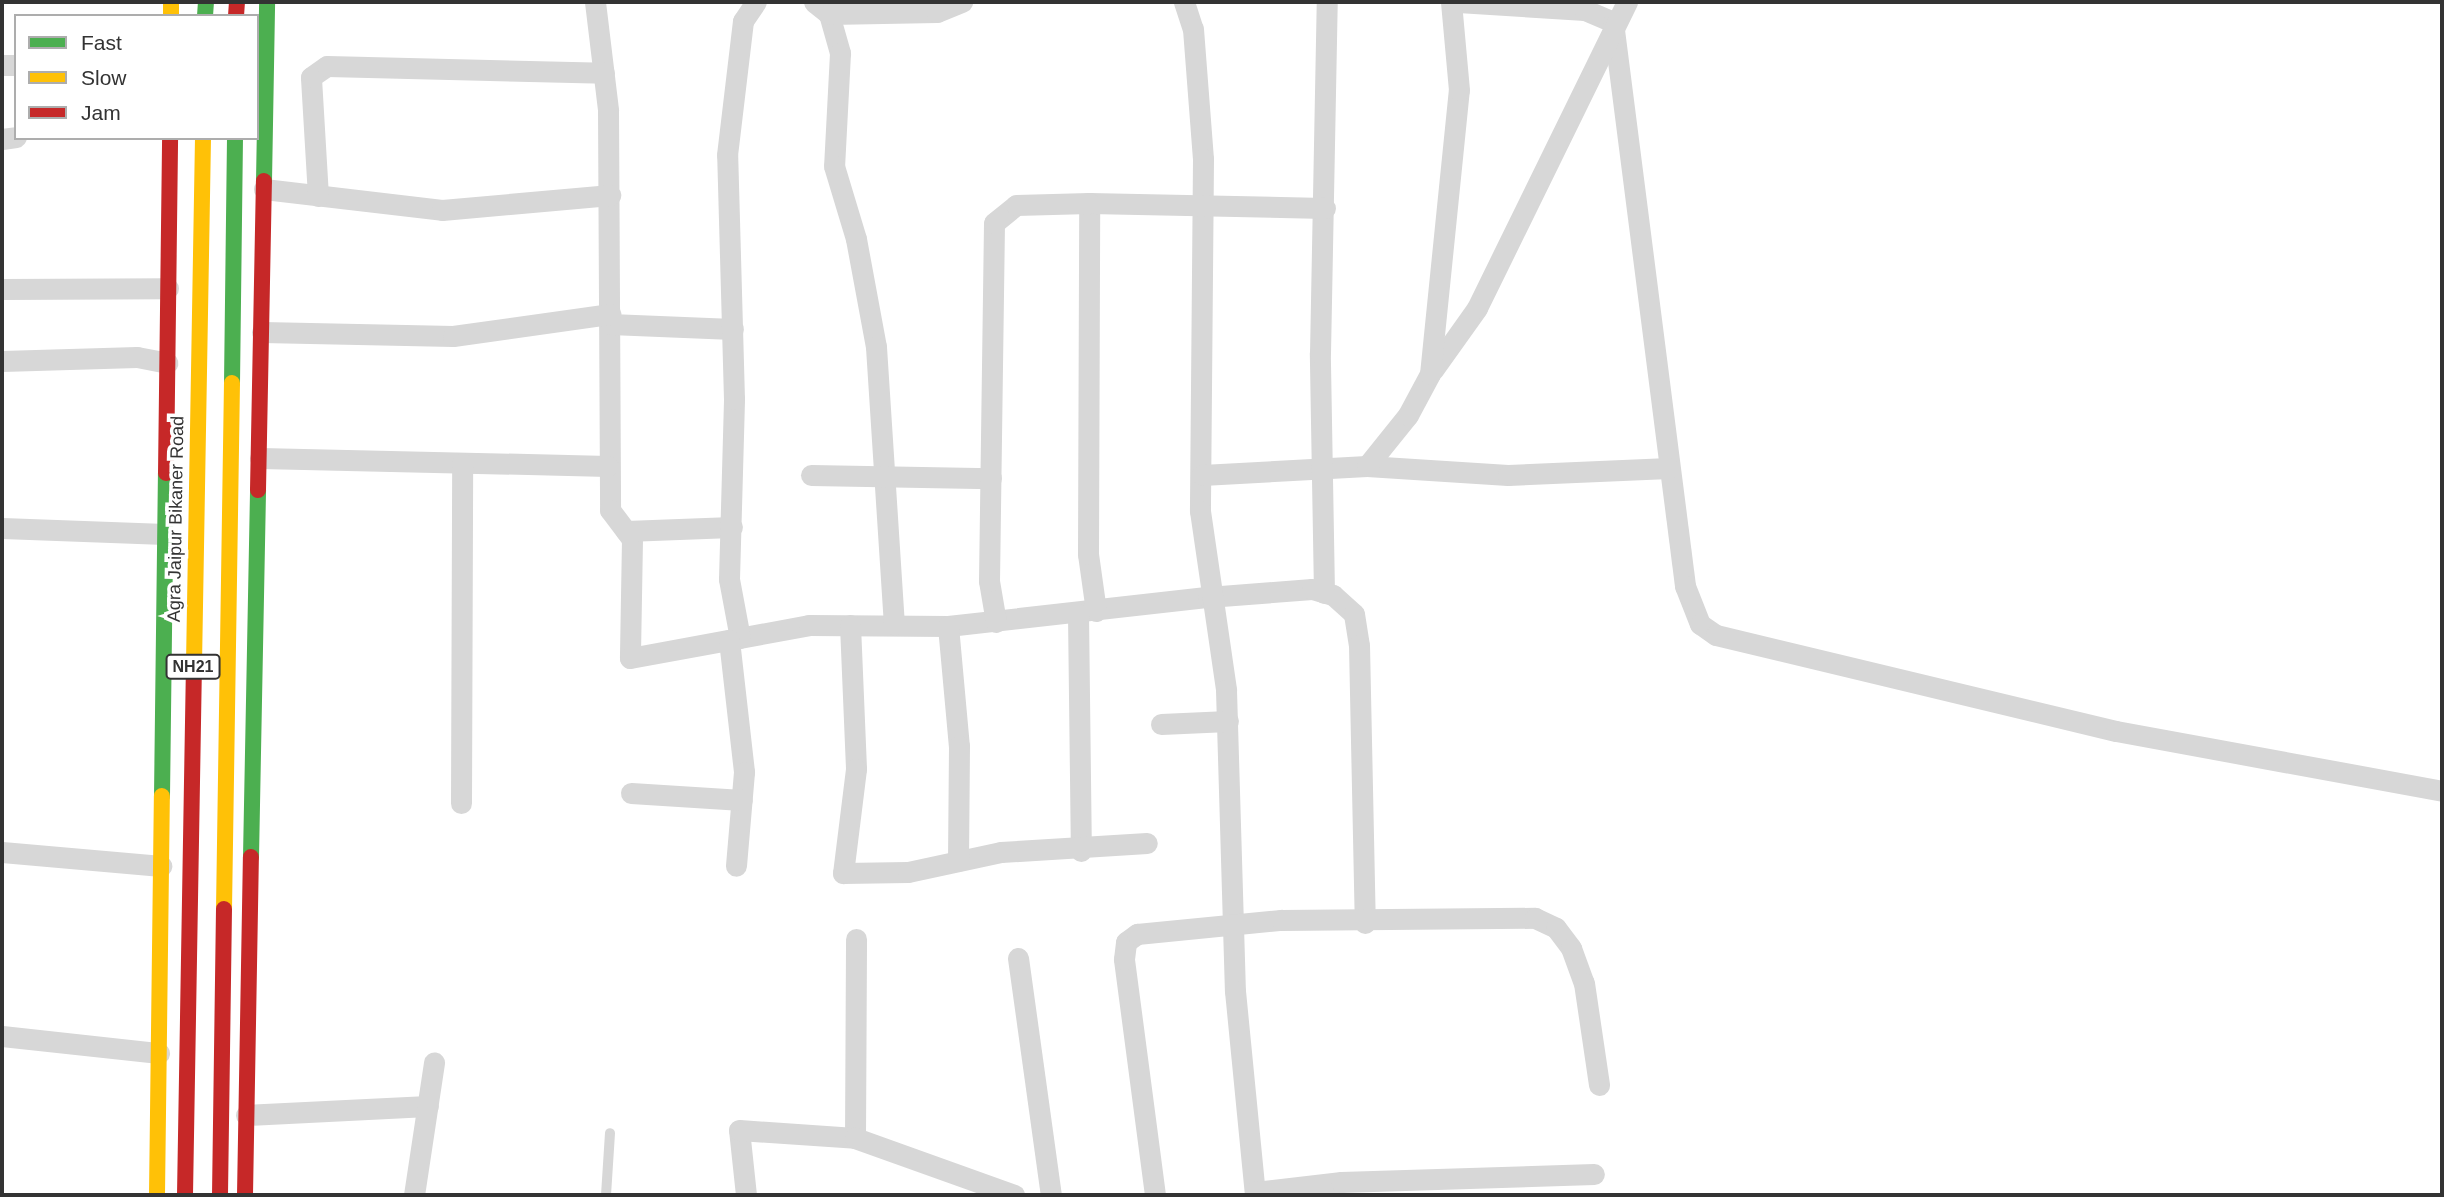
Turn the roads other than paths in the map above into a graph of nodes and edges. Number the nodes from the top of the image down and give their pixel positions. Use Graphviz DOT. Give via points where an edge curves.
graph roads {
  1 [pos="267,2"];
  2 [pos="595,2"];
  3 [pos="756,2"];
  4 [pos="962,2"];
  5 [pos="1184,2"];
  6 [pos="1327,2"];
  7 [pos="1451,2"];
  8 [pos="1458,2"];
  9 [pos="1628,2"];
  10 [pos="822,6"];
  11 [pos="1613,22"];
  12 [pos="604,73"];
  13 [pos="170,140"];
  14 [pos="203,140"];
  15 [pos="235,140"];
  16 [pos="264,189"];
  17 [pos="610,195"];
  18 [pos="318,196"];
  19 [pos="1089,203"];
  20 [pos="1203,205"];
  21 [pos="1325,208"];
  22 [pos="168,288"];
  23 [pos="2,289"];
  24 [pos="610,319"];
  25 [pos="733,330"];
  26 [pos="262,332"];
  27 [pos="2,360"];
  28 [pos="167,363"];
  29 [pos="1430,374"];
  30 [pos="260,458"];
  31 [pos="462,463"];
  32 [pos="608,466"];
  33 [pos="1367,466"];
  34 [pos="1669,468"];
  35 [pos="1325,473"];
  36 [pos="811,475"];
  37 [pos="884,475"];
  38 [pos="1202,475"];
  39 [pos="991,478"];
  40 [pos="732,527"];
  41 [pos="2,528"];
  42 [pos="626,531"];
  43 [pos="165,534"];
  44 [pos="1324,593"];
  45 [pos="1208,597"];
  46 [pos="1087,612"];
  47 [pos="996,622"];
  48 [pos="894,624"];
  49 [pos="850,625"];
  50 [pos="948,626"];
  51 [pos="735,639"];
  52 [pos="1228,721"];
  53 [pos="1161,724"];
  54 [pos="2442,791"];
  55 [pos="631,793"];
  56 [pos="742,800"];
  57 [pos="461,803"];
  58 [pos="1147,843"];
  59 [pos="1082,851"];
  60 [pos="2,852"];
  61 [pos="958,861"];
  62 [pos="161,866"];
  63 [pos="736,866"];
  64 [pos="1366,923"];
  65 [pos="1238,924"];
  66 [pos="856,939"];
  67 [pos="1018,958"];
  68 [pos="2,1036"];
  69 [pos="159,1054"];
  70 [pos="434,1062"];
  71 [pos="1599,1085"];
  72 [pos="428,1106"];
  73 [pos="246,1115"];
  74 [pos="610,1133"];
  75 [pos="855,1138"];
  76 [pos="1594,1174"];
  77 [pos="1255,1194"];
  78 [pos="157,1195"];
  79 [pos="185,1195"];
  80 [pos="220,1195"];
  81 [pos="245,1195"];
  82 [pos="414,1195"];
  83 [pos="606,1195"];
  84 [pos="746,1195"];
  85 [pos="1014,1195"];
  86 [pos="1051,1195"];
  87 [pos="1155,1195"];
  1 -- 16 [label="main road"];
  2 -- 12 [label="street"];
  3 -- 25 [label="street" via="743,21 727,155"];
  4 -- 10 [label="street" via="937,12"];
  5 -- 20 [label="street" via="1193,29"];
  6 -- 21 [label="street"];
  7 -- 29 [label="street" via="1459,90"];
  8 -- 11 [label="street" via="1585,10"];
  9 -- 11 [label="street"];
  10 -- 37 [label="street" via="840,53 834,166 856,239 876,347"];
  11 -- 29 [label="street" via="1477,308"];
  11 -- 34 [label="street"];
  12 -- 17 [label="street"];
  12 -- 18 [label="street" via="327,66 311,77"];
  13 -- 22 [label="main road"];
  14 -- 79 [label="main road, Agra Jaipur Bikaner Road / NH21"];
  15 -- 80 [label="main road, NH21"];
  16 -- 18 [label="street"];
  16 -- 26 [label="main road"];
  17 -- 18 [label="street" via="442,210"];
  17 -- 24 [label="street"];
  19 -- 20 [label="street"];
  19 -- 39 [label="street" via="1016,205 994,223"];
  19 -- 46 [label="street"];
  20 -- 21 [label="street"];
  20 -- 38 [label="street"];
  21 -- 35 [label="street"];
  22 -- 23 [label="street"];
  22 -- 28 [label="main road"];
  24 -- 25 [label="street"];
  24 -- 26 [label="street" via="453,336"];
  24 -- 32 [label="street"];
  25 -- 40 [label="street"];
  26 -- 30 [label="main road"];
  27 -- 28 [label="street" via="137,358"];
  28 -- 43 [label="main road"];
  29 -- 33 [label="street" via="1408,415"];
  30 -- 31 [label="street"];
  30 -- 73 [label="main road"];
  31 -- 32 [label="street"];
  31 -- 57 [label="street"];
  32 -- 42 [label="street" via="610,509"];
  33 -- 34 [label="street" via="1508,475"];
  33 -- 35 [label="street"];
  34 -- 54 [label="street" via="1685,586 1700,624 1716,635 2116,731"];
  35 -- 38 [label="street"];
  35 -- 44 [label="street"];
  36 -- 37 [label="street"];
  37 -- 39 [label="street"];
  37 -- 48 [label="street"];
  38 -- 45 [label="street"];
  39 -- 47 [label="street" via="989,581"];
  40 -- 42 [label="street"];
  40 -- 51 [label="street" via="729,579"];
  41 -- 43 [label="street"];
  42 -- 51 [label="street" via="636,587 630,658"];
  43 -- 62 [label="main road"];
  44 -- 45 [label="street"];
  44 -- 64 [label="street" via="1346,601 1359,645"];
  45 -- 46 [label="street"];
  45 -- 52 [label="street"];
  46 -- 47 [label="street"];
  46 -- 59 [label="street"];
  47 -- 50 [label="street"];
  48 -- 49 [label="street"];
  48 -- 50 [label="street"];
  49 -- 51 [label="street" via="809,625"];
  49 -- 61 [label="street" via="856,769 843,873 908,872"];
  50 -- 61 [label="street" via="959,746"];
  51 -- 56 [label="street"];
  52 -- 53 [label="street"];
  52 -- 65 [label="street"];
  55 -- 56 [label="street"];
  56 -- 63 [label="street"];
  58 -- 59 [label="street"];
  59 -- 61 [label="street" via="1002,852"];
  60 -- 62 [label="street"];
  62 -- 69 [label="main road"];
  64 -- 65 [label="street"];
  64 -- 71 [label="street" via="1494,915 1535,918 1556,928 1584,983"];
  65 -- 77 [label="street" via="1235,991"];
  65 -- 87 [label="street" via="1162,929 1126,942"];
  66 -- 75 [label="street"];
  67 -- 86 [label="street"];
  68 -- 69 [label="street"];
  69 -- 78 [label="main road"];
  70 -- 72 [label="street"];
  72 -- 73 [label="street"];
  72 -- 82 [label="street"];
  73 -- 81 [label="main road"];
  74 -- 83 [label="lane"];
  75 -- 84 [label="street" via="739,1130"];
  75 -- 85 [label="street"];
  76 -- 77 [label="street" via="1341,1182"];
}
